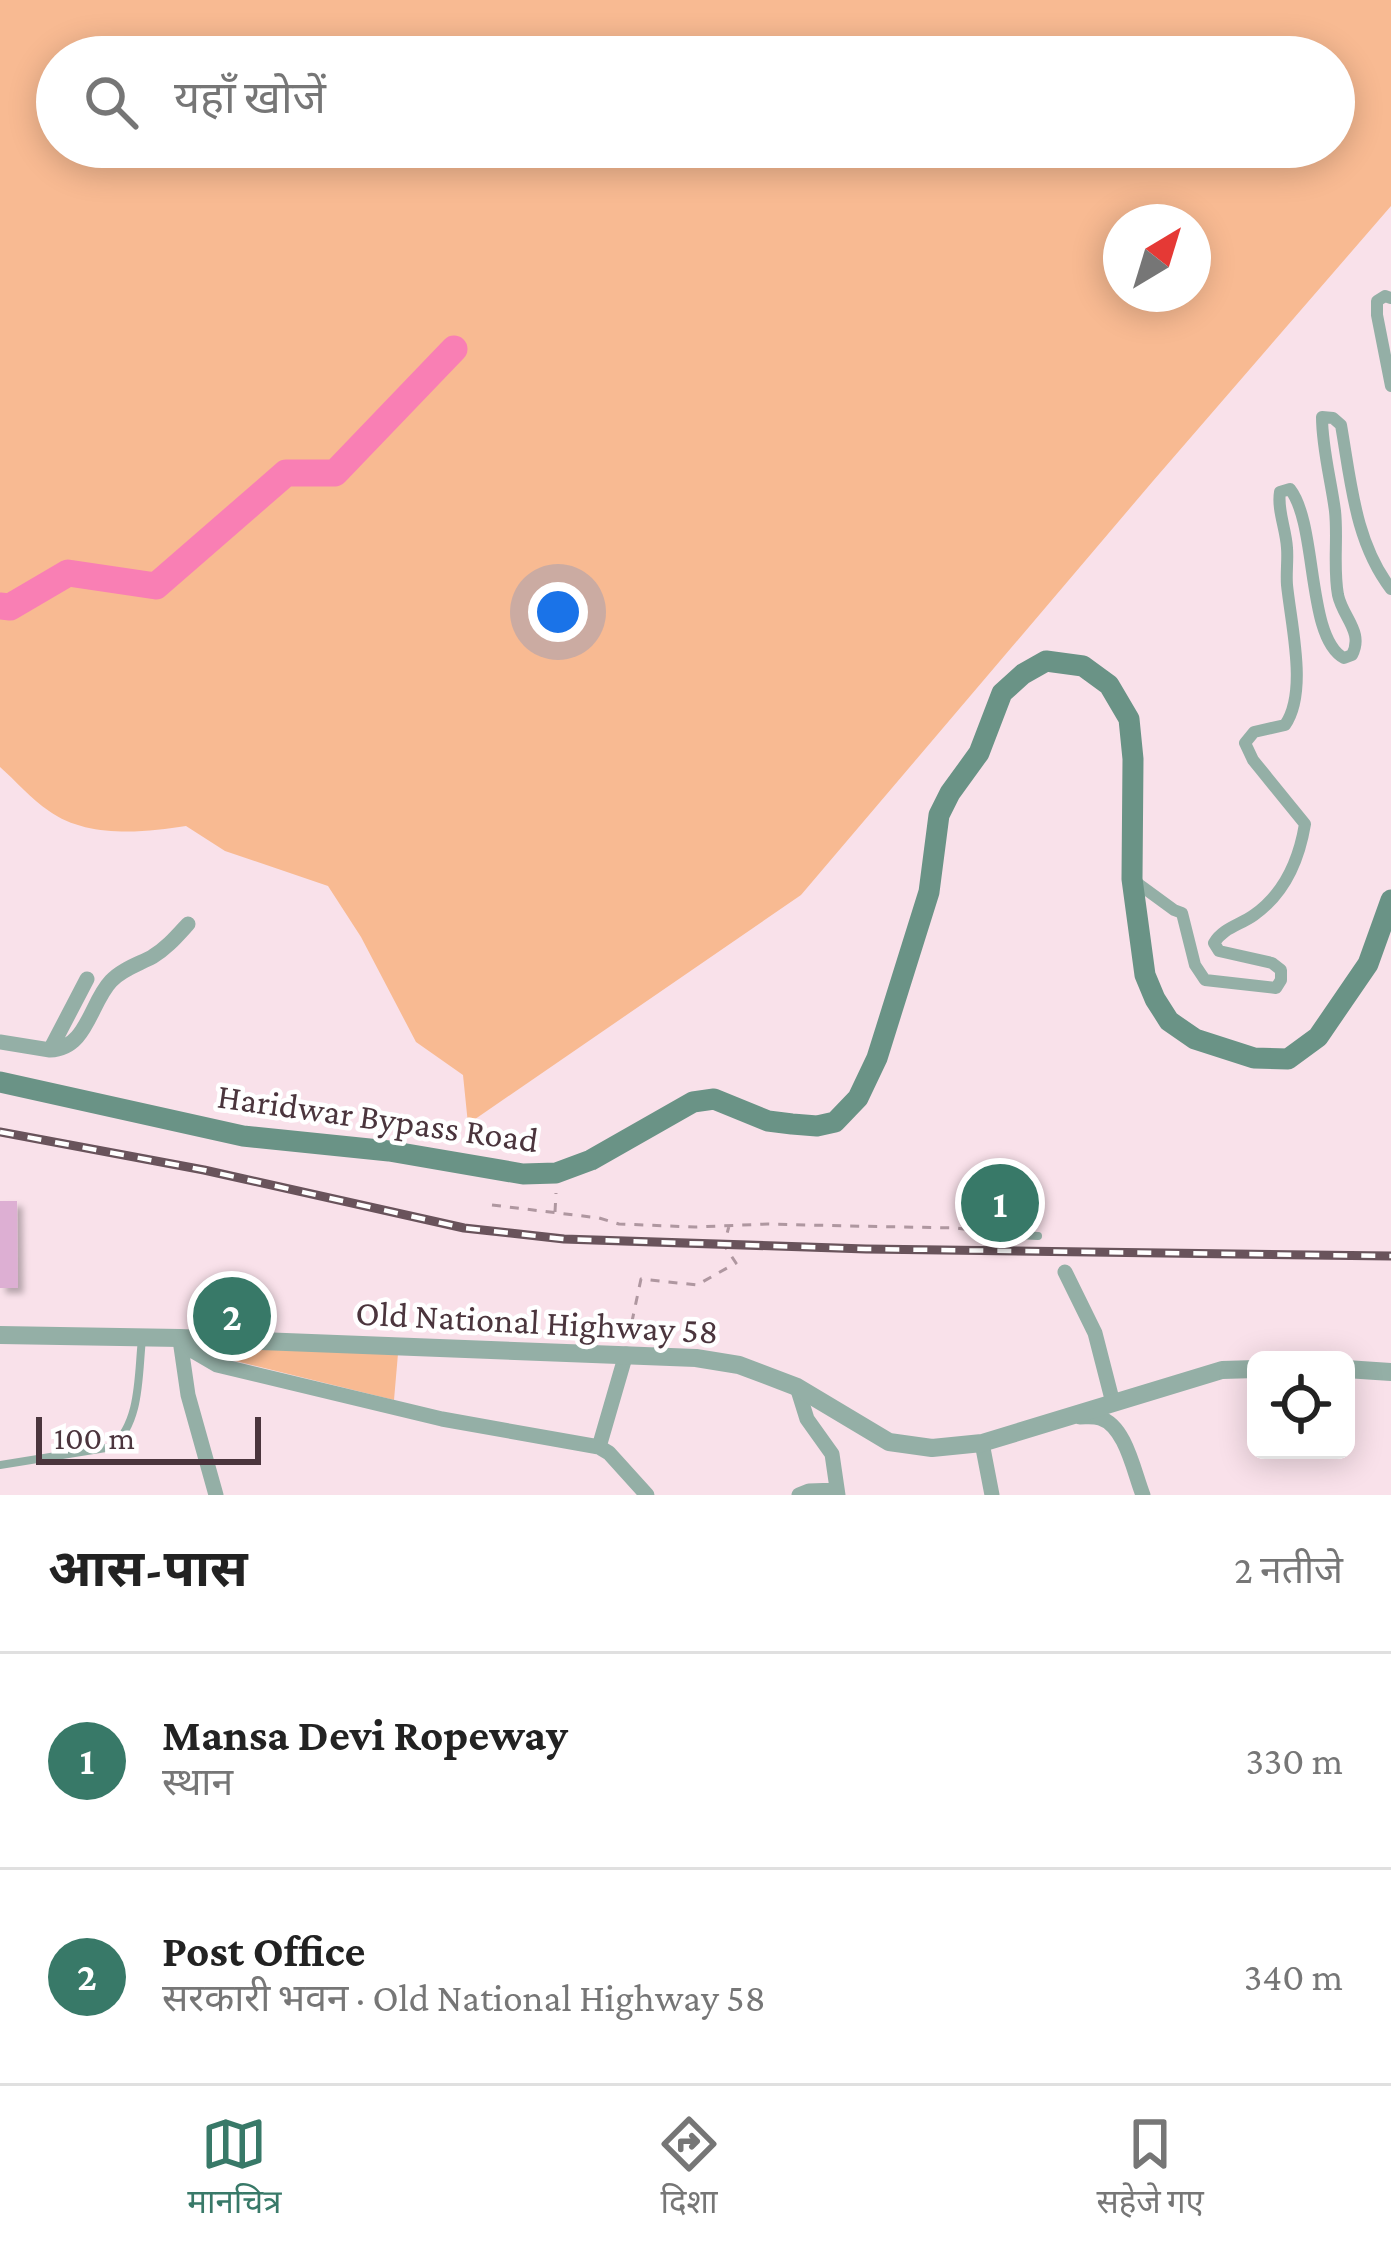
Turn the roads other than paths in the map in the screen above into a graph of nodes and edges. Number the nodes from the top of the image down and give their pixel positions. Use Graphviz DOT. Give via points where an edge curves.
graph roads {
  1 [pos="1391,298"];
  2 [pos="1391,386"];
  3 [pos="1391,589"];
  4 [pos="1132,879"];
  5 [pos="1391,900"];
  6 [pos="188,924"];
  7 [pos="87,979"];
  8 [pos="0,1042"];
  9 [pos="50,1050"];
  10 [pos="0,1082"];
  11 [pos="997,1234"];
  12 [pos="1038,1236"];
  13 [pos="1065,1272"];
  14 [pos="0,1335"];
  15 [pos="142,1337"];
  16 [pos="180,1341"];
  17 [pos="626,1354"];
  18 [pos="1247,1370"];
  19 [pos="1355,1370"];
  20 [pos="1391,1372"];
  21 [pos="797,1388"];
  22 [pos="1113,1403"];
  23 [pos="1076,1415"];
  24 [pos="982,1443"];
  25 [pos="599,1448"];
  26 [pos="0,1465"];
  27 [pos="837,1492"];
  28 [pos="216,1495"];
  29 [pos="646,1495"];
  30 [pos="799,1495"];
  31 [pos="992,1495"];
  32 [pos="1143,1495"];
  1 -- 2 [label="street" via="1377,302 1377,315"];
  3 -- 4 [label="street" via="1354,507 1341,425 1322,417 1337,587 1356,648 1344,658 1328,640 1299,501 1290,489 1280,491 1297,692 1286,725 1254,732 1245,743 1305,824 1285,882 1214,943 1272,963 1281,970 1276,988 1205,980 1182,913"];
  4 -- 5 [label="main road, Haridwar Bypass Road" via="1145,975 1169,1021 1195,1039 1254,1058 1288,1059 1318,1037 1369,964"];
  4 -- 10 [label="main road, Haridwar Bypass Road" via="1129,719 1109,686 1083,666 1046,661 1002,693 979,754 939,815 929,892 877,1058 858,1098 835,1121 768,1120 714,1099 693,1102 591,1160 523,1174 243,1136"];
  6 -- 9 [label="street" via="110,982 80,1035"];
  7 -- 9 [label="street"];
  8 -- 9 [label="street"];
  11 -- 12 [label="lane"];
  13 -- 22 [label="street" via="1095,1333"];
  14 -- 15 [label="street, Old National Highway 58"];
  15 -- 16 [label="street, Old National Highway 58"];
  15 -- 26 [label="lane" via="135,1402 112,1447"];
  16 -- 17 [label="street, Old National Highway 58"];
  16 -- 25 [label="street" via="217,1365"];
  16 -- 28 [label="street"];
  17 -- 21 [label="street, Old National Highway 58" via="739,1365"];
  17 -- 25 [label="street"];
  18 -- 22 [label="street, Old National Highway 58"];
  19 -- 20 [label="street"];
  21 -- 24 [label="street, Old National Highway 58" via="890,1442"];
  21 -- 27 [label="street" via="832,1454"];
  22 -- 23 [label="street, Old National Highway 58"];
  23 -- 24 [label="street, Old National Highway 58"];
  23 -- 32 [label="street" via="1113,1426"];
  24 -- 31 [label="street"];
  25 -- 29 [label="street"];
  27 -- 30 [label="street"];
}
